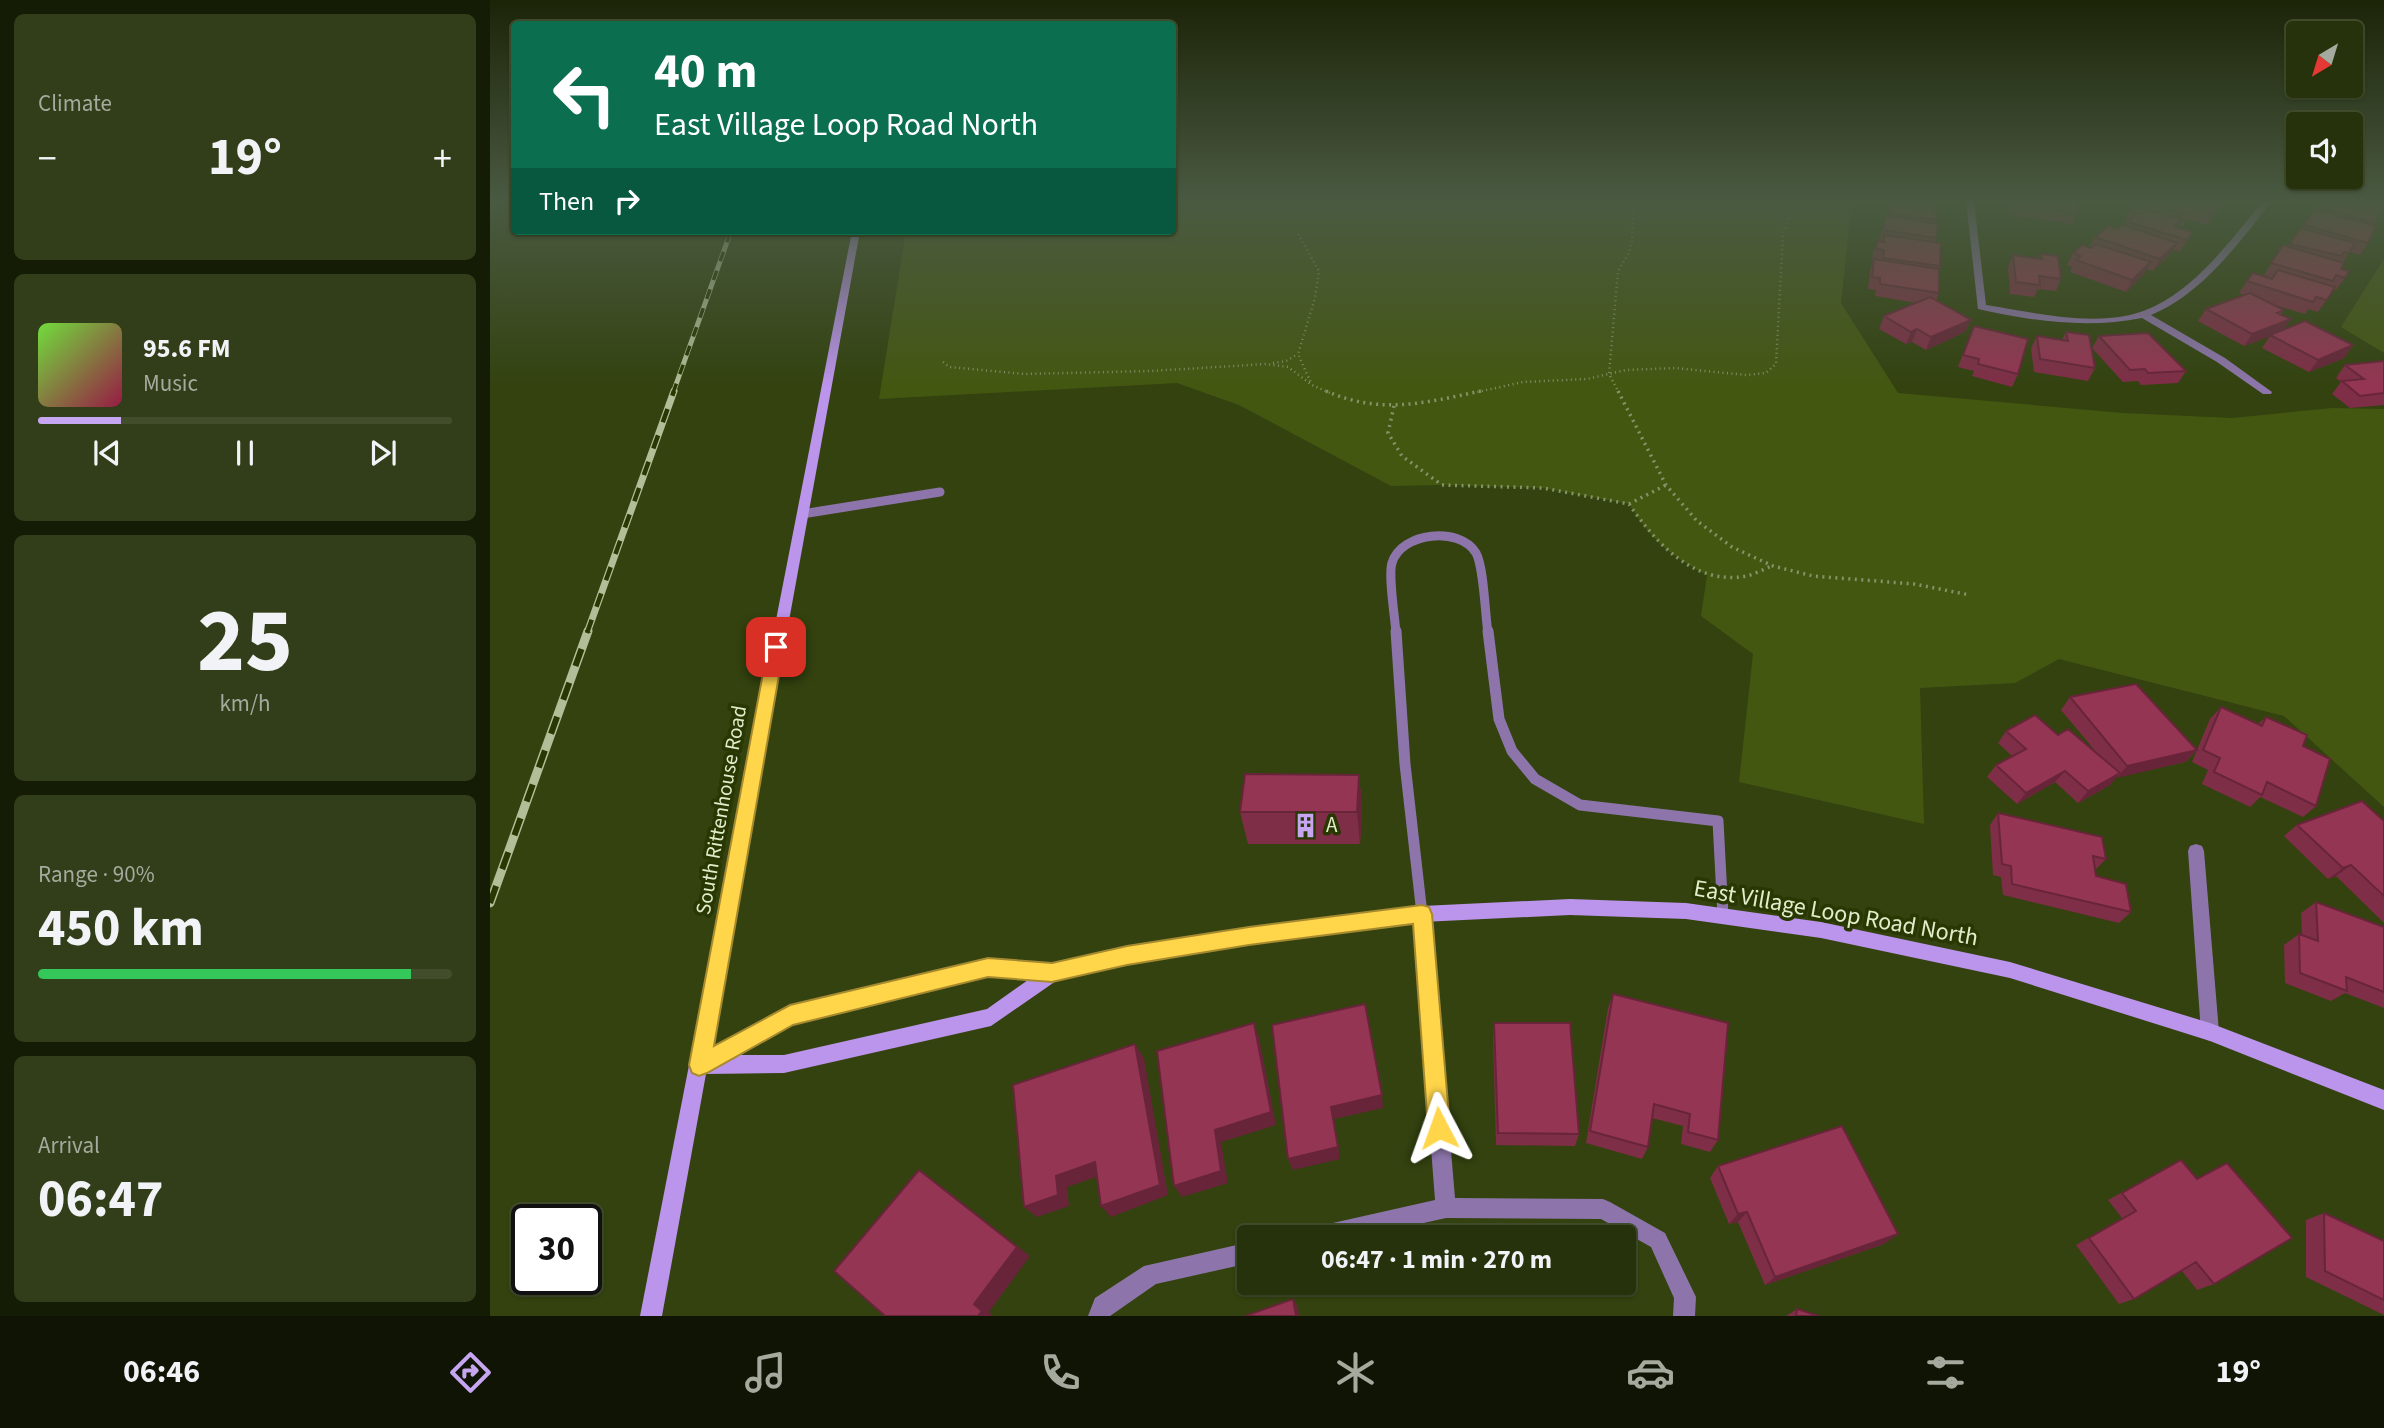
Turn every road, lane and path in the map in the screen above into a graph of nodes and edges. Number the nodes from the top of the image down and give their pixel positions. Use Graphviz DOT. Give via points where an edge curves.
graph roads {
  1 [pos="850,262"];
  2 [pos="1314,262"];
  3 [pos="1623,262"];
  4 [pos="1781,262"];
  5 [pos="1976,262"];
  6 [pos="2215,262"];
  7 [pos="2143,314"];
  8 [pos="1298,354"];
  9 [pos="943,362"];
  10 [pos="1266,364"];
  11 [pos="1609,374"];
  12 [pos="1312,384"];
  13 [pos="2267,392"];
  14 [pos="1394,406"];
  15 [pos="1666,485"];
  16 [pos="940,492"];
  17 [pos="1629,504"];
  18 [pos="802,514"];
  19 [pos="1773,566"];
  20 [pos="1970,595"];
  21 [pos="2196,850"];
  22 [pos="1422,914"];
  23 [pos="1723,916"];
  24 [pos="1052,973"];
  25 [pos="2210,1032"];
  26 [pos="699,1065"];
  27 [pos="2384,1100"];
  28 [pos="1446,1208"];
  29 [pos="1369,1225"];
  30 [pos="1237,1255"];
  31 [pos="1101,1311"];
  32 [pos="651,1316"];
  33 [pos="1684,1316"];
  1 -- 18 [label="street, South Rittenhouse Road"];
  2 -- 8 [label="path" via="1319,271 1315,298"];
  3 -- 11 [label="path" via="1618,271"];
  4 -- 11 [label="path" via="1776,364 1766,373 1675,368"];
  5 -- 7 [label="street" via="1981,307 2101,321"];
  6 -- 7 [label="street" via="2171,300"];
  7 -- 13 [label="street"];
  8 -- 10 [label="path"];
  8 -- 12 [label="path"];
  9 -- 10 [label="path" via="970,370 1025,374"];
  10 -- 12 [label="path" via="1288,367"];
  11 -- 14 [label="path" via="1523,382"];
  11 -- 15 [label="path"];
  12 -- 14 [label="path" via="1352,402"];
  14 -- 17 [label="path" via="1388,433 1402,456 1442,485 1543,488"];
  15 -- 17 [label="path"];
  15 -- 19 [label="path" via="1697,521 1732,547"];
  16 -- 18 [label="lane"];
  17 -- 19 [label="path" via="1646,531 1676,559 1707,575 1746,576"];
  18 -- 26 [label="street, South Rittenhouse Road"];
  19 -- 20 [label="path" via="1813,576 1913,584"];
  21 -- 25 [label="street"];
  22 -- 23 [label="street, East Village Loop Road North" via="1570,907"];
  22 -- 23 [label="lane" via="1405,764 1391,564 1402,547 1412,542 1452,537 1469,543 1478,557 1499,719 1512,751 1535,779 1580,805 1718,821"];
  22 -- 24 [label="street, East Village Loop Road North" via="1249,936"];
  22 -- 28 [label="street"];
  23 -- 25 [label="street, East Village Loop Road North" via="1821,930 2010,970"];
  24 -- 26 [label="street, East Village Loop Road North" via="988,968 790,1016"];
  24 -- 26 [label="street, East Village Loop Road North" via="991,1017 784,1064"];
  25 -- 27 [label="street, East Village Loop Road North"];
  26 -- 32 [label="street, South Rittenhouse Road"];
  28 -- 29 [label="street"];
  28 -- 33 [label="street" via="1603,1209 1658,1240 1685,1297"];
  30 -- 31 [label="street" via="1152,1274"];
}
